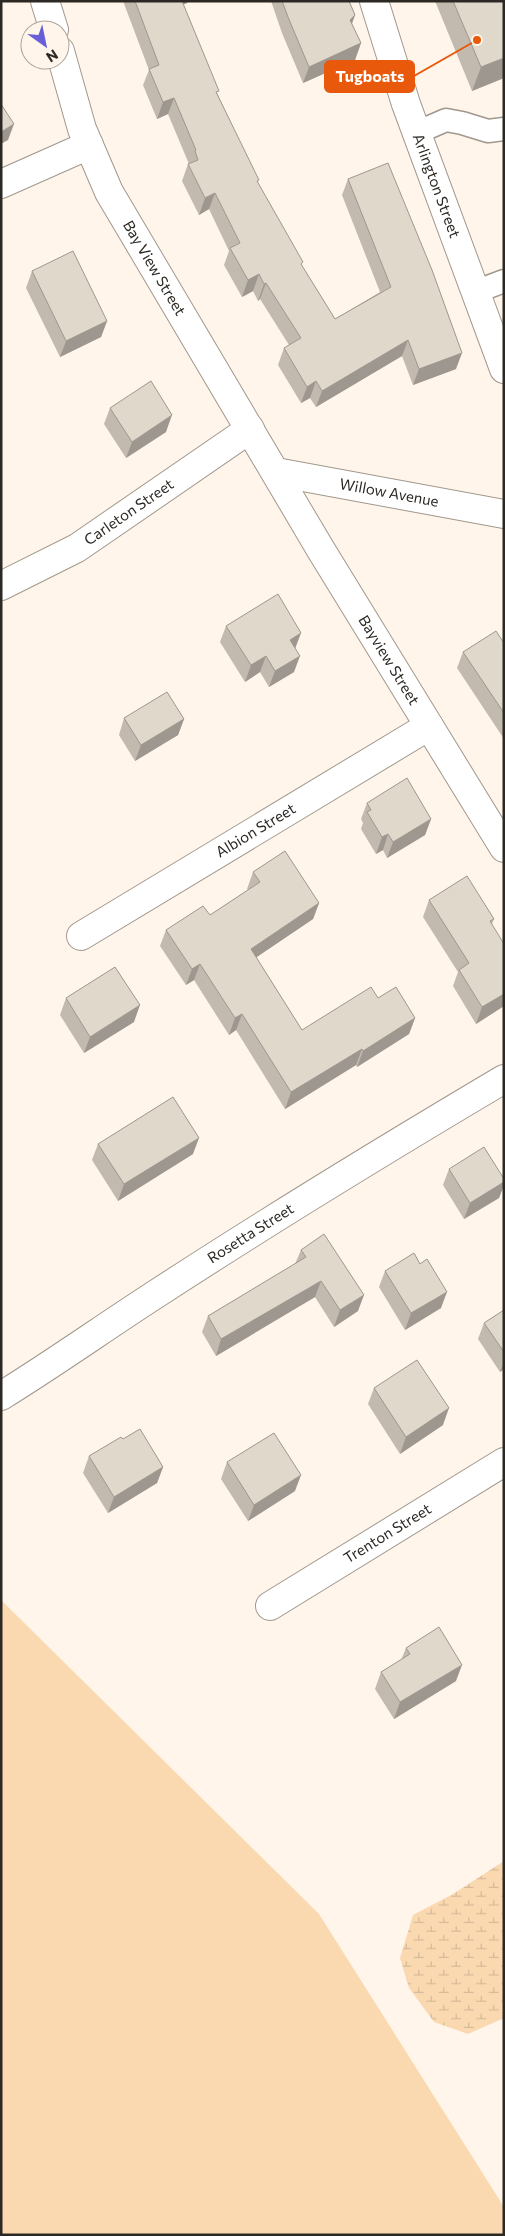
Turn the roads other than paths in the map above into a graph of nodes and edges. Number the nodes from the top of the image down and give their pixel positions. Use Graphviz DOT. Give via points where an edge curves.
graph roads {
  1 [pos="45,1"];
  2 [pos="374,1"];
  3 [pos="51,20"];
  4 [pos="65,70"];
  5 [pos="502,132"];
  6 [pos="416,133"];
  7 [pos="89,145"];
  8 [pos="1,184"];
  9 [pos="504,280"];
  10 [pos="475,292"];
  11 [pos="504,369"];
  12 [pos="250,430"];
  13 [pos="276,472"];
  14 [pos="504,514"];
  15 [pos="1,586"];
  16 [pos="429,726"];
  17 [pos="504,848"];
  18 [pos="81,936"];
  19 [pos="504,1079"];
  20 [pos="1,1396"];
  21 [pos="504,1462"];
  22 [pos="270,1606"];
  1 -- 3 [label="street"];
  2 -- 6 [label="street, Arlington Street"];
  4 -- 7 [label="street, Bay View Street"];
  5 -- 6 [label="lane" via="446,120"];
  6 -- 10 [label="street, Arlington Street"];
  7 -- 8 [label="street"];
  7 -- 12 [label="street, Bay View Street" via="109,192"];
  9 -- 10 [label="lane"];
  10 -- 11 [label="street, Arlington Street"];
  12 -- 13 [label="street, Bay View Street"];
  12 -- 15 [label="street, Carleton Street" via="77,548"];
  13 -- 14 [label="street, Willow Avenue"];
  13 -- 16 [label="street, Bayview Street"];
  16 -- 17 [label="street, Bayview Street"];
  16 -- 18 [label="street, Albion Street"];
  19 -- 20 [label="street, Rosetta Street" via="342,1176"];
  21 -- 22 [label="street, Trenton Street"];
}
